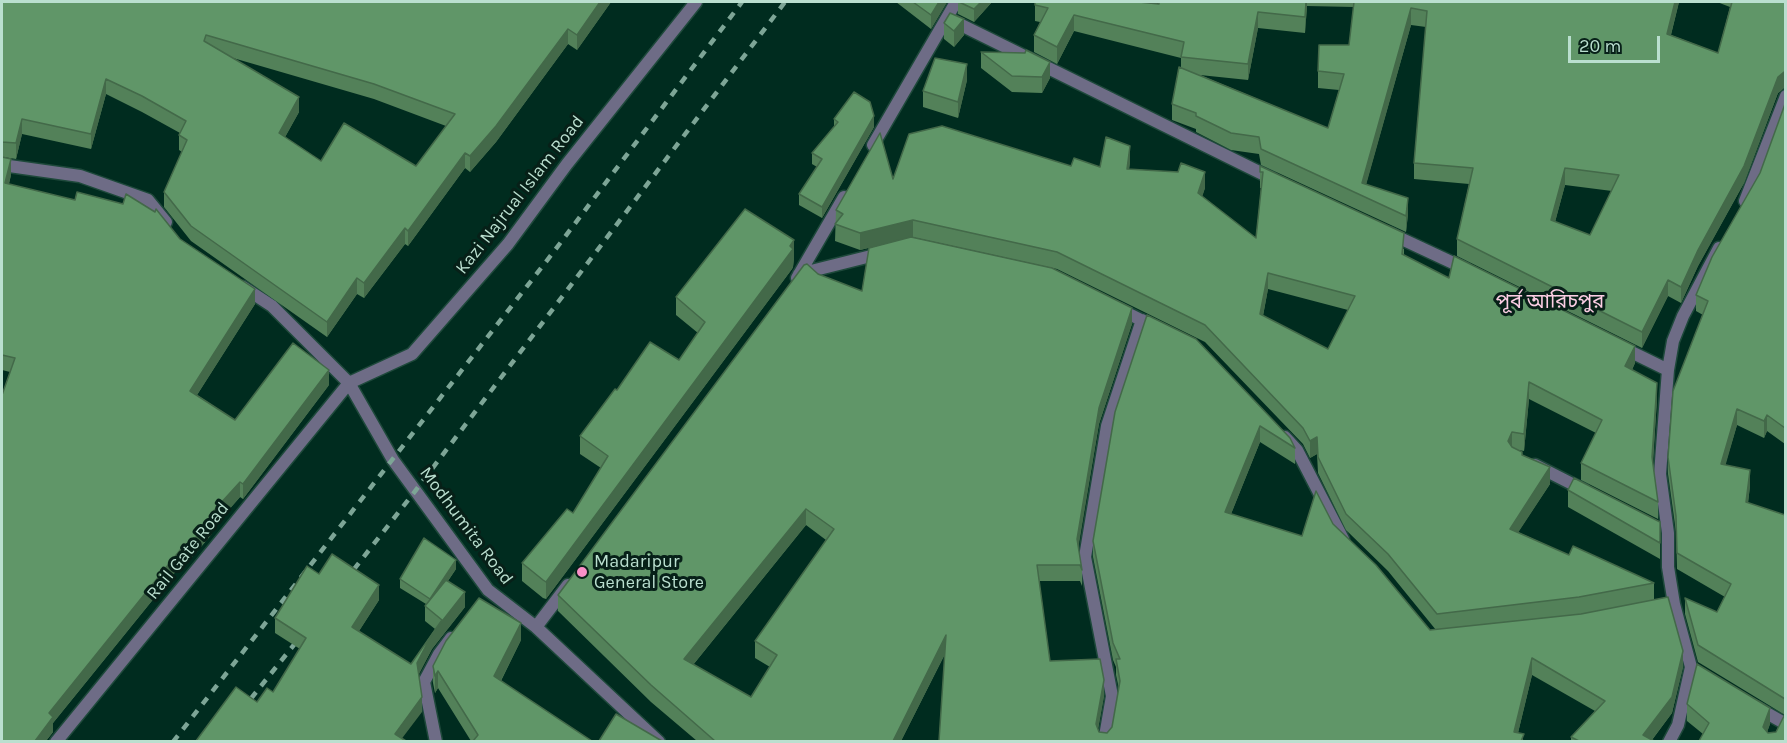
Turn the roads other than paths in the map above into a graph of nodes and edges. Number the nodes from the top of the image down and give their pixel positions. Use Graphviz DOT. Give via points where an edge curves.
graph roads {
  1 [pos="696,2"];
  2 [pos="956,2"];
  3 [pos="947,18"];
  4 [pos="1785,96"];
  5 [pos="864,162"];
  6 [pos="2,165"];
  7 [pos="852,182"];
  8 [pos="1290,187"];
  9 [pos="1737,216"];
  10 [pos="1376,227"];
  11 [pos="170,228"];
  12 [pos="1727,235"];
  13 [pos="900,248"];
  14 [pos="1482,277"];
  15 [pos="233,281"];
  16 [pos="1103,301"];
  17 [pos="1142,320"];
  18 [pos="1171,334"];
  19 [pos="1606,339"];
  20 [pos="1668,370"];
  21 [pos="349,383"];
  22 [pos="1273,425"];
  23 [pos="1526,461"];
  24 [pos="1597,497"];
  25 [pos="1356,551"];
  26 [pos="579,570"];
  27 [pos="460,626"];
  28 [pos="536,627"];
  29 [pos="1740,697"];
  30 [pos="1780,726"];
  31 [pos="56,741"];
  32 [pos="436,741"];
  33 [pos="659,741"];
  34 [pos="1104,741"];
  35 [pos="1669,741"];
  1 -- 21 [label="street, Kazi Najrual Islam Road" via="508,244 412,354"];
  2 -- 3 [label="street"];
  3 -- 5 [label="street"];
  3 -- 8 [label="street"];
  4 -- 9 [label="street"];
  6 -- 11 [label="street" via="80,176 148,200"];
  7 -- 13 [label="street" via="796,279"];
  10 -- 14 [label="street"];
  12 -- 20 [label="street" via="1683,316"];
  15 -- 21 [label="street, Modhumita Road" via="272,306"];
  16 -- 17 [label="street"];
  17 -- 18 [label="street"];
  17 -- 34 [label="street" via="1107,426 1085,557 1112,696"];
  19 -- 20 [label="street"];
  20 -- 35 [label="street" via="1660,474 1668,605 1696,670"];
  21 -- 28 [label="street, Modhumita Road" via="393,460 484,594"];
  21 -- 31 [label="street, Rail Gate Road"];
  22 -- 25 [label="street" via="1297,450 1339,535"];
  23 -- 24 [label="street"];
  26 -- 28 [label="street"];
  27 -- 32 [label="street" via="438,654 424,682"];
  28 -- 33 [label="street, Modhumita Road"];
  29 -- 30 [label="street"];
}
